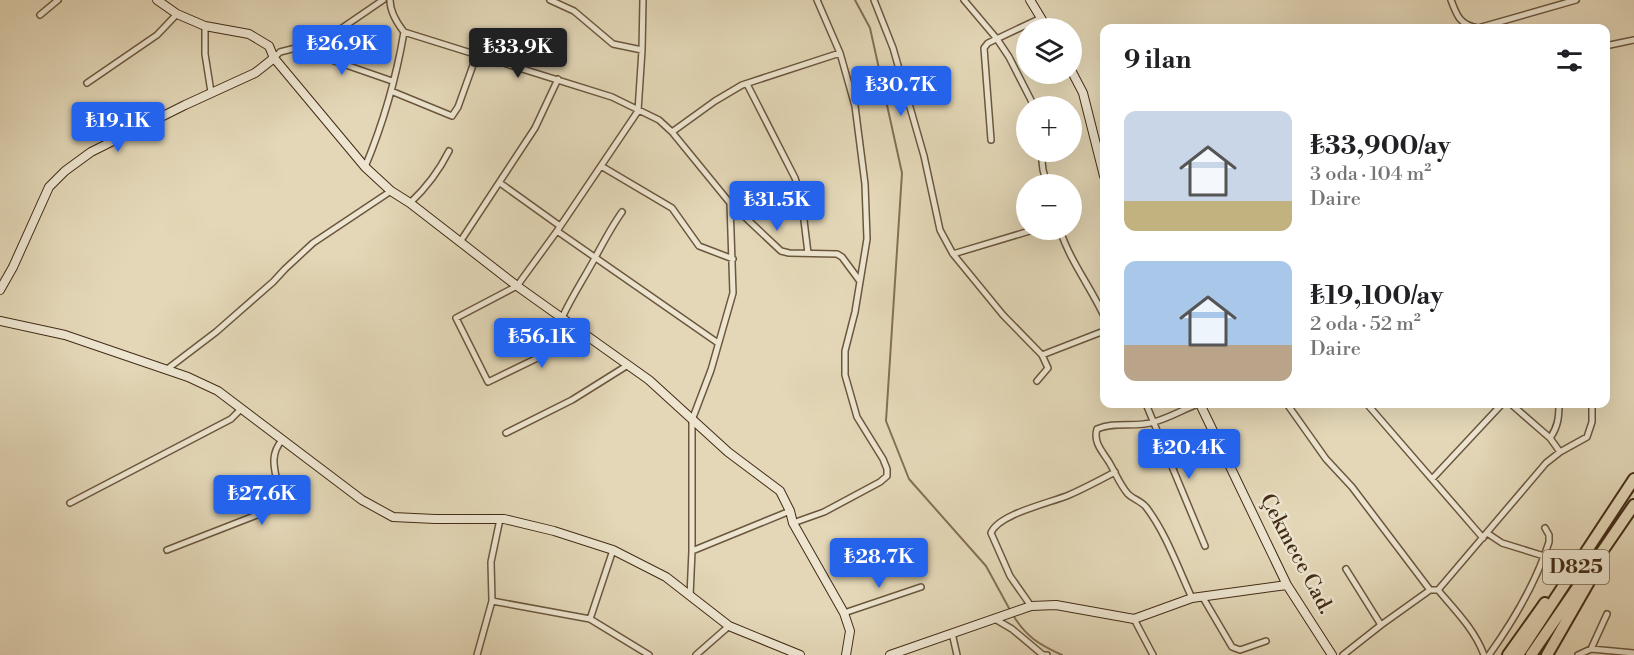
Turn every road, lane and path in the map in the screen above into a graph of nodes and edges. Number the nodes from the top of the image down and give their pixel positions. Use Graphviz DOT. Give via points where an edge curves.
graph roads {
  1 [pos="58,0"];
  2 [pos="157,0"];
  3 [pos="383,0"];
  4 [pos="390,0"];
  5 [pos="550,0"];
  6 [pos="643,0"];
  7 [pos="818,0"];
  8 [pos="874,0"];
  9 [pos="964,0"];
  10 [pos="1030,0"];
  11 [pos="1451,0"];
  12 [pos="1576,0"];
  13 [pos="177,14"];
  14 [pos="40,15"];
  15 [pos="1041,18"];
  16 [pos="1466,24"];
  17 [pos="1492,24"];
  18 [pos="205,26"];
  19 [pos="1016,30"];
  20 [pos="404,32"];
  21 [pos="997,39"];
  22 [pos="1634,40"];
  23 [pos="316,43"];
  24 [pos="1610,45"];
  25 [pos="642,50"];
  26 [pos="840,53"];
  27 [pos="477,54"];
  28 [pos="274,58"];
  29 [pos="558,79"];
  30 [pos="392,81"];
  31 [pos="87,83"];
  32 [pos="747,84"];
  33 [pos="1078,84"];
  34 [pos="391,91"];
  35 [pos="211,92"];
  36 [pos="1029,96"];
  37 [pos="638,111"];
  38 [pos="672,132"];
  39 [pos="991,140"];
  40 [pos="449,151"];
  41 [pos="1100,160"];
  42 [pos="601,166"];
  43 [pos="365,167"];
  44 [pos="500,183"];
  45 [pos="391,191"];
  46 [pos="410,203"];
  47 [pos="730,203"];
  48 [pos="621,212"];
  49 [pos="559,229"];
  50 [pos="1016,235"];
  51 [pos="1063,240"];
  52 [pos="460,242"];
  53 [pos="808,253"];
  54 [pos="953,254"];
  55 [pos="596,257"];
  56 [pos="733,259"];
  57 [pos="860,279"];
  58 [pos="517,286"];
  59 [pos="0,290"];
  60 [pos="1100,308"];
  61 [pos="562,318"];
  62 [pos="0,321"];
  63 [pos="581,332"];
  64 [pos="1100,333"];
  65 [pos="717,343"];
  66 [pos="1042,355"];
  67 [pos="628,365"];
  68 [pos="166,370"];
  69 [pos="1037,381"];
  70 [pos="1148,408"];
  71 [pos="1189,408"];
  72 [pos="1201,408"];
  73 [pos="1290,408"];
  74 [pos="1370,408"];
  75 [pos="1498,408"];
  76 [pos="1516,408"];
  77 [pos="1559,408"];
  78 [pos="1592,408"];
  79 [pos="241,409"];
  80 [pos="692,420"];
  81 [pos="1154,422"];
  82 [pos="506,433"];
  83 [pos="1550,438"];
  84 [pos="282,440"];
  85 [pos="1223,449"];
  86 [pos="1560,452"];
  87 [pos="1172,465"];
  88 [pos="1115,472"];
  89 [pos="1432,479"];
  90 [pos="1634,479"];
  91 [pos="70,503"];
  92 [pos="1634,504"];
  93 [pos="790,511"];
  94 [pos="500,519"];
  95 [pos="793,523"];
  96 [pos="1622,523"];
  97 [pos="1545,528"];
  98 [pos="1600,532"];
  99 [pos="1485,536"];
  100 [pos="1205,546"];
  101 [pos="166,550"];
  102 [pos="613,550"];
  103 [pos="692,551"];
  104 [pos="1545,556"];
  105 [pos="1347,569"];
  106 [pos="1287,585"];
  107 [pos="921,587"];
  108 [pos="1430,590"];
  109 [pos="1438,590"];
  110 [pos="690,596"];
  111 [pos="1202,596"];
  112 [pos="1192,598"];
  113 [pos="492,601"];
  114 [pos="1031,606"];
  115 [pos="844,613"];
  116 [pos="1607,614"];
  117 [pos="1134,618"];
  118 [pos="590,619"];
  119 [pos="995,619"];
  120 [pos="1380,625"];
  121 [pos="729,626"];
  122 [pos="952,633"];
  123 [pos="1266,641"];
  124 [pos="1591,649"];
  125 [pos="1634,653"];
  126 [pos="477,655"];
  127 [pos="649,655"];
  128 [pos="696,655"];
  129 [pos="800,655"];
  130 [pos="846,655"];
  131 [pos="894,655"];
  132 [pos="957,655"];
  133 [pos="1044,655"];
  134 [pos="1153,655"];
  135 [pos="1332,655"];
  136 [pos="1343,655"];
  137 [pos="1484,655"];
  138 [pos="1508,655"];
  139 [pos="1518,655"];
  140 [pos="1532,655"];
  141 [pos="1547,655"];
  142 [pos="1578,655"];
  1 -- 14 [label="street"];
  2 -- 13 [label="street"];
  3 -- 23 [label="street"];
  4 -- 20 [label="street"];
  5 -- 25 [label="street" via="573,11 613,44"];
  6 -- 25 [label="street"];
  7 -- 26 [label="street"];
  8 -- 54 [label="street" via="893,48 918,134 940,230"];
  9 -- 21 [label="street"];
  10 -- 15 [label="street"];
  11 -- 16 [label="street" via="1458,19"];
  12 -- 17 [label="street"];
  13 -- 18 [label="street"];
  13 -- 31 [label="street" via="157,35"];
  18 -- 28 [label="street" via="249,34 269,46"];
  18 -- 35 [label="street"];
  19 -- 21 [label="street"];
  20 -- 27 [label="street"];
  20 -- 30 [label="street"];
  21 -- 36 [label="street"];
  21 -- 39 [label="street" via="984,48"];
  22 -- 24 [label="street"];
  23 -- 28 [label="street" via="280,51"];
  23 -- 30 [label="street" via="323,57"];
  25 -- 37 [label="street"];
  26 -- 32 [label="street"];
  26 -- 57 [label="street" via="855,106 865,184 867,238"];
  27 -- 29 [label="street"];
  27 -- 34 [label="street" via="452,116"];
  28 -- 35 [label="street" via="255,73"];
  28 -- 43 [label="street"];
  29 -- 37 [label="street" via="612,97"];
  29 -- 44 [label="street" via="535,128"];
  30 -- 34 [label="street"];
  32 -- 38 [label="street"];
  32 -- 53 [label="street" via="795,178"];
  33 -- 41 [label="street"];
  34 -- 43 [label="street"];
  35 -- 59 [label="street" via="91,152 65,171 49,187"];
  37 -- 38 [label="street" via="659,120"];
  37 -- 42 [label="street"];
  38 -- 47 [label="street"];
  40 -- 46 [label="street" via="440,169"];
  42 -- 49 [label="street"];
  42 -- 56 [label="street" via="672,208 699,246"];
  43 -- 45 [label="street"];
  44 -- 49 [label="street"];
  44 -- 52 [label="street"];
  45 -- 46 [label="street"];
  45 -- 68 [label="street" via="313,243 224,325"];
  46 -- 52 [label="street"];
  47 -- 53 [label="street" via="781,251"];
  47 -- 56 [label="street"];
  48 -- 55 [label="street"];
  49 -- 55 [label="street"];
  49 -- 58 [label="street"];
  50 -- 54 [label="street"];
  51 -- 60 [label="street"];
  52 -- 58 [label="street"];
  53 -- 57 [label="street" via="837,254"];
  54 -- 66 [label="street"];
  55 -- 61 [label="street"];
  55 -- 65 [label="street"];
  56 -- 65 [label="street" via="733,293"];
  57 -- 95 [label="street" via="845,351 845,375 857,417 883,459 887,476 824,512"];
  58 -- 61 [label="street"];
  58 -- 63 [label="street" via="456,318 488,382 558,348"];
  61 -- 63 [label="street"];
  62 -- 68 [label="street" via="65,335"];
  63 -- 67 [label="street"];
  64 -- 66 [label="street"];
  65 -- 80 [label="street"];
  66 -- 69 [label="street" via="1048,368"];
  67 -- 80 [label="street"];
  67 -- 82 [label="street" via="572,400"];
  68 -- 79 [label="street" via="218,392"];
  70 -- 81 [label="street"];
  71 -- 81 [label="street"];
  72 -- 85 [label="street, Çekmece Cad."];
  73 -- 108 [label="street"];
  74 -- 89 [label="street"];
  75 -- 89 [label="street"];
  76 -- 83 [label="street"];
  77 -- 83 [label="street" via="1556,429"];
  78 -- 86 [label="street" via="1587,437"];
  79 -- 84 [label="street"];
  79 -- 91 [label="street" via="231,419"];
  80 -- 93 [label="street" via="780,491"];
  80 -- 103 [label="street"];
  81 -- 87 [label="street"];
  81 -- 88 [label="street" via="1097,429 1099,447"];
  83 -- 86 [label="street"];
  84 -- 94 [label="street" via="362,500 393,516"];
  84 -- 101 [label="street" via="273,460 279,499 275,508"];
  85 -- 87 [label="street"];
  85 -- 106 [label="street, Çekmece Cad."];
  86 -- 99 [label="street" via="1546,463"];
  87 -- 100 [label="street"];
  88 -- 112 [label="street" via="1130,496 1145,505 1167,539"];
  88 -- 114 [label="street" via="992,529 1010,576"];
  89 -- 99 [label="street"];
  90 -- 98 [label="highway, D825"];
  92 -- 96 [label="highway, D825"];
  93 -- 95 [label="street"];
  93 -- 103 [label="street"];
  94 -- 102 [label="street"];
  94 -- 113 [label="street" via="491,562"];
  95 -- 115 [label="street"];
  96 -- 140 [label="highway, D825"];
  96 -- 141 [label="highway"];
  97 -- 104 [label="street" via="1549,535"];
  98 -- 138 [label="highway"];
  98 -- 139 [label="highway, D825"];
  99 -- 104 [label="street"];
  99 -- 109 [label="street"];
  102 -- 110 [label="street" via="666,578"];
  102 -- 118 [label="street"];
  103 -- 110 [label="street"];
  104 -- 137 [label="street" via="1507,630"];
  105 -- 120 [label="street"];
  106 -- 111 [label="street"];
  106 -- 135 [label="street, Çekmece Cad."];
  107 -- 115 [label="street"];
  108 -- 109 [label="street"];
  108 -- 120 [label="street"];
  109 -- 137 [label="street" via="1476,637"];
  110 -- 121 [label="street"];
  111 -- 112 [label="street"];
  111 -- 123 [label="street" via="1232,647 1240,650"];
  112 -- 117 [label="street"];
  113 -- 118 [label="street"];
  113 -- 126 [label="street"];
  114 -- 117 [label="street" via="1056,605"];
  114 -- 119 [label="street"];
  115 -- 130 [label="street" via="850,631"];
  116 -- 124 [label="street"];
  117 -- 134 [label="street"];
  118 -- 127 [label="street"];
  119 -- 122 [label="street"];
  119 -- 133 [label="street"];
  120 -- 136 [label="street"];
  121 -- 128 [label="street"];
  121 -- 129 [label="street"];
  122 -- 131 [label="street"];
  122 -- 132 [label="street"];
  124 -- 125 [label="street"];
  124 -- 142 [label="street"];
}
